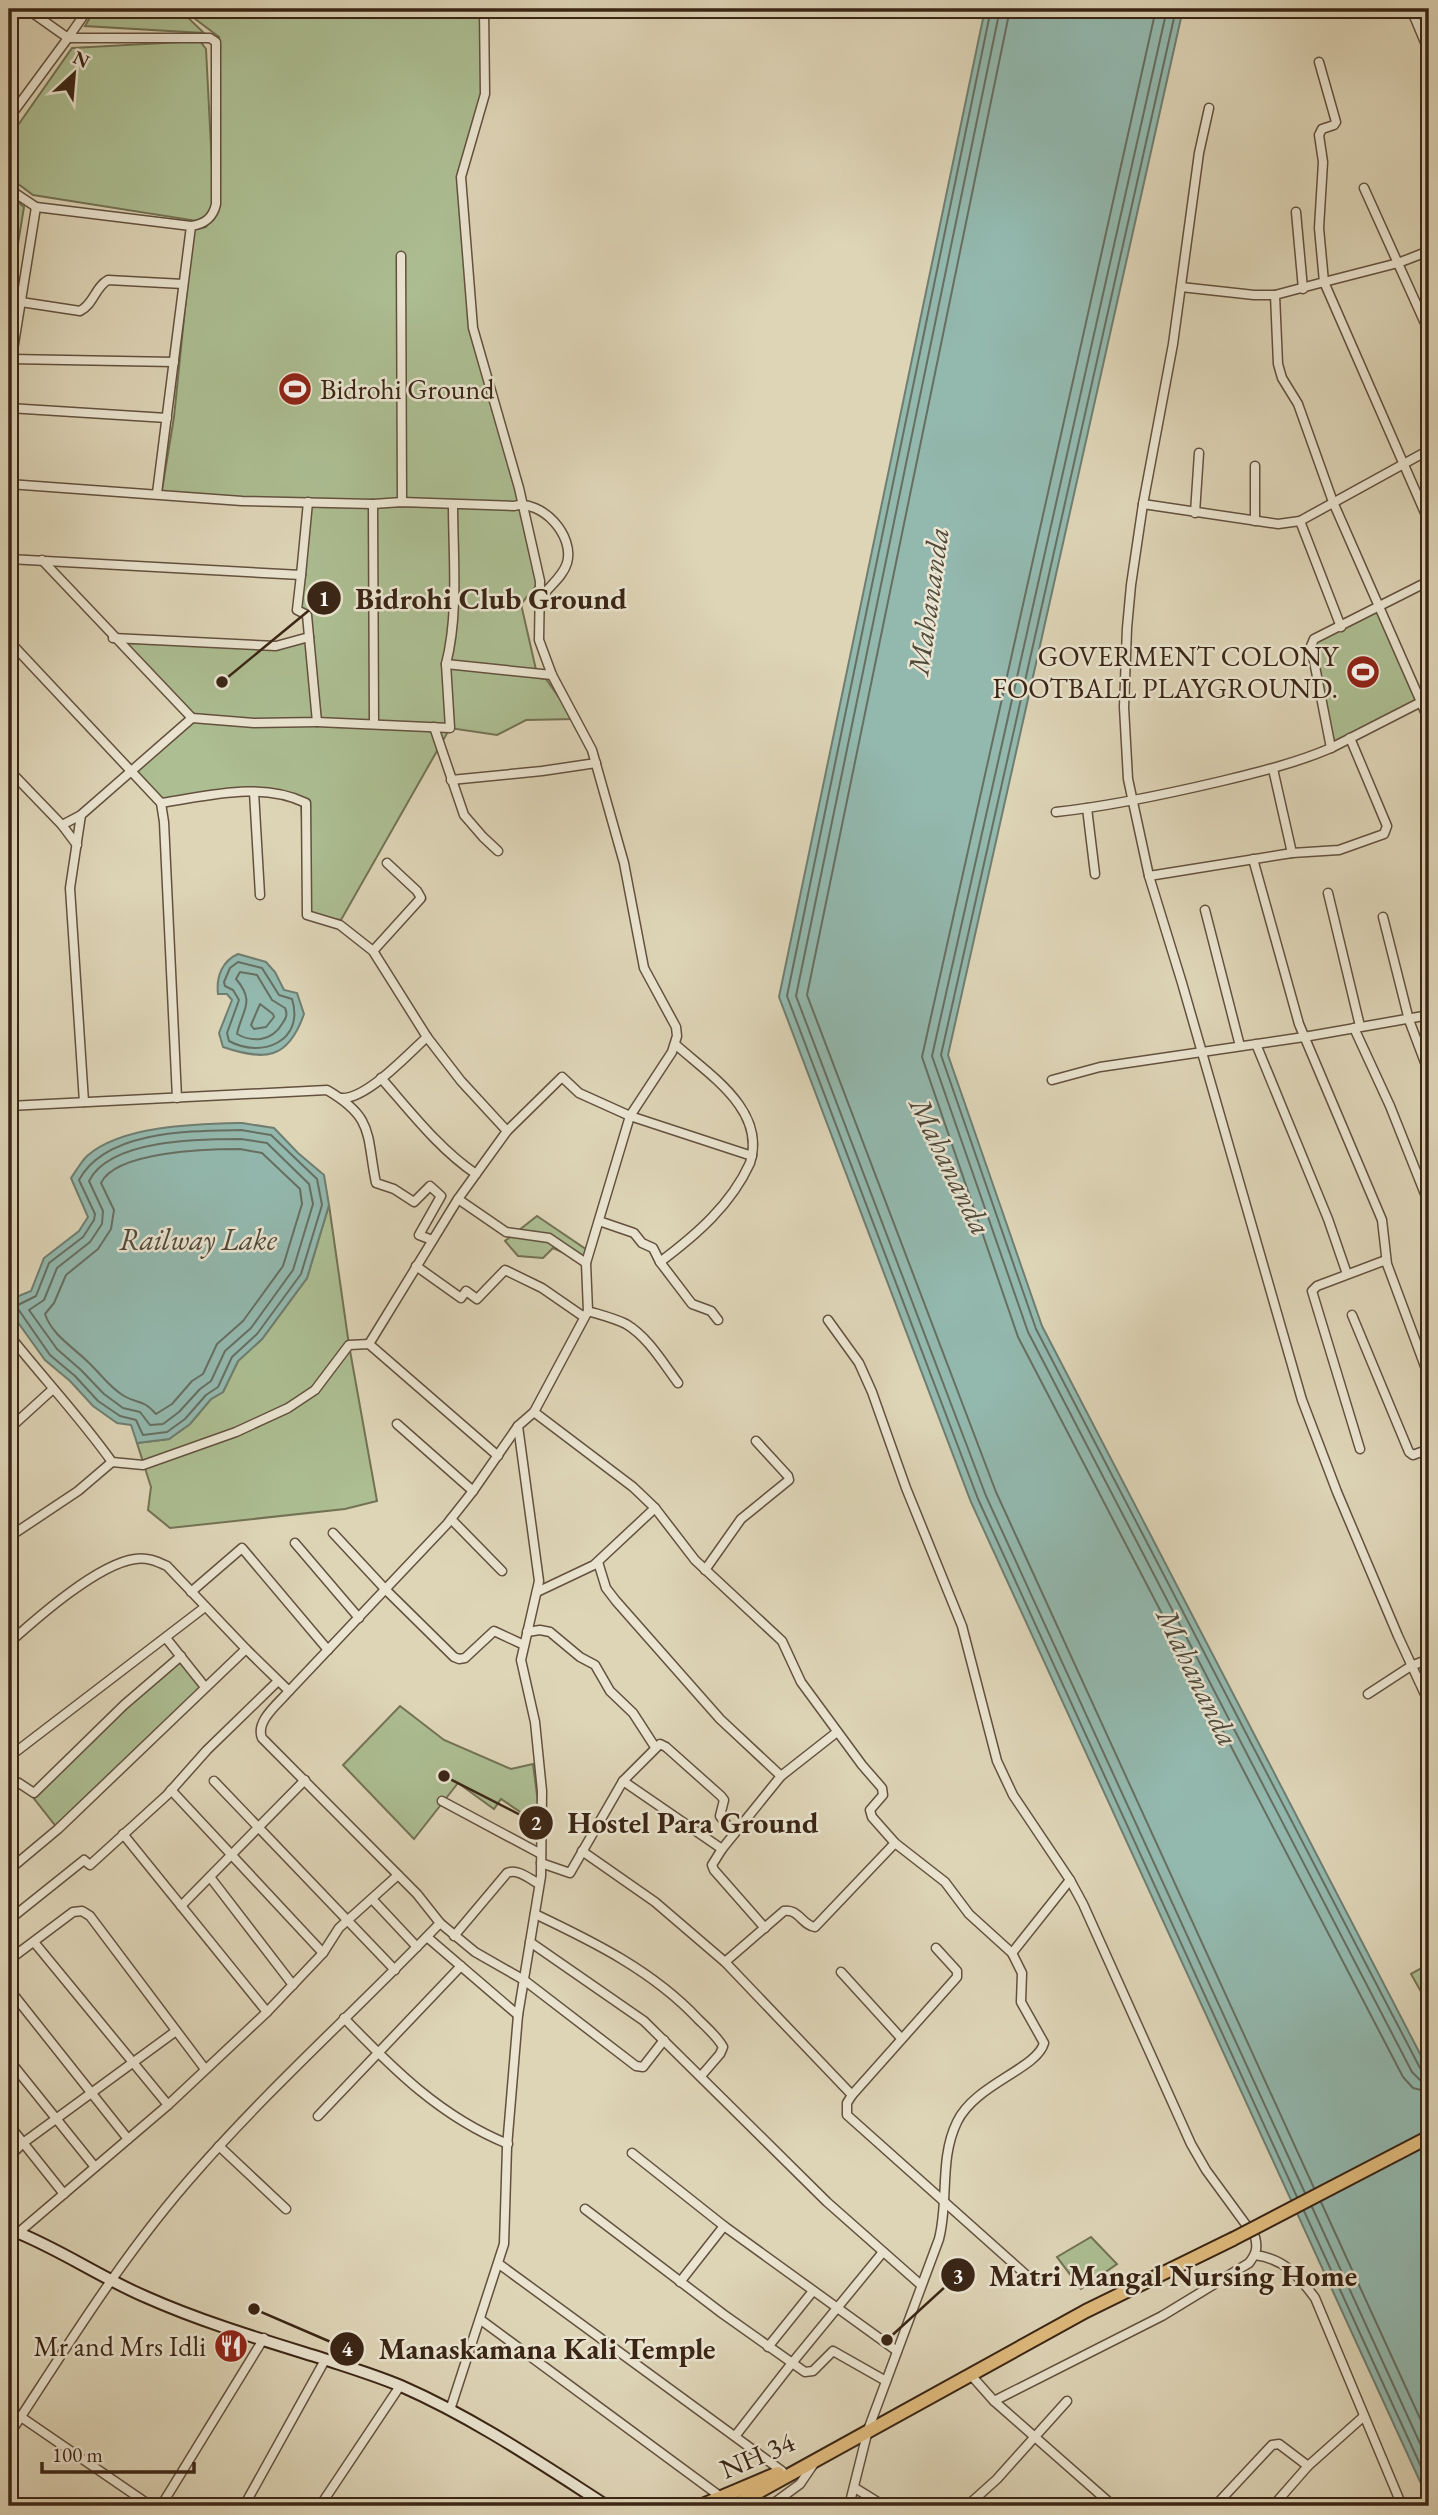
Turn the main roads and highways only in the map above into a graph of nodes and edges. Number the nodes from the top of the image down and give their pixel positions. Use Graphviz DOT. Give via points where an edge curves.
graph roads {
  1 [pos="1429,2137"];
  2 [pos="14,2231"];
  3 [pos="833,2449"];
  4 [pos="607,2506"];
  5 [pos="700,2506"];
  6 [pos="733,2506"];
  1 -- 3 [label="main road, bridge" via="1086,2311"];
  2 -- 4 [label="main road" via="171,2307 400,2386 525,2453"];
  3 -- 5 [label="main road, NH 34"];
  3 -- 6 [label="main road"];
}
